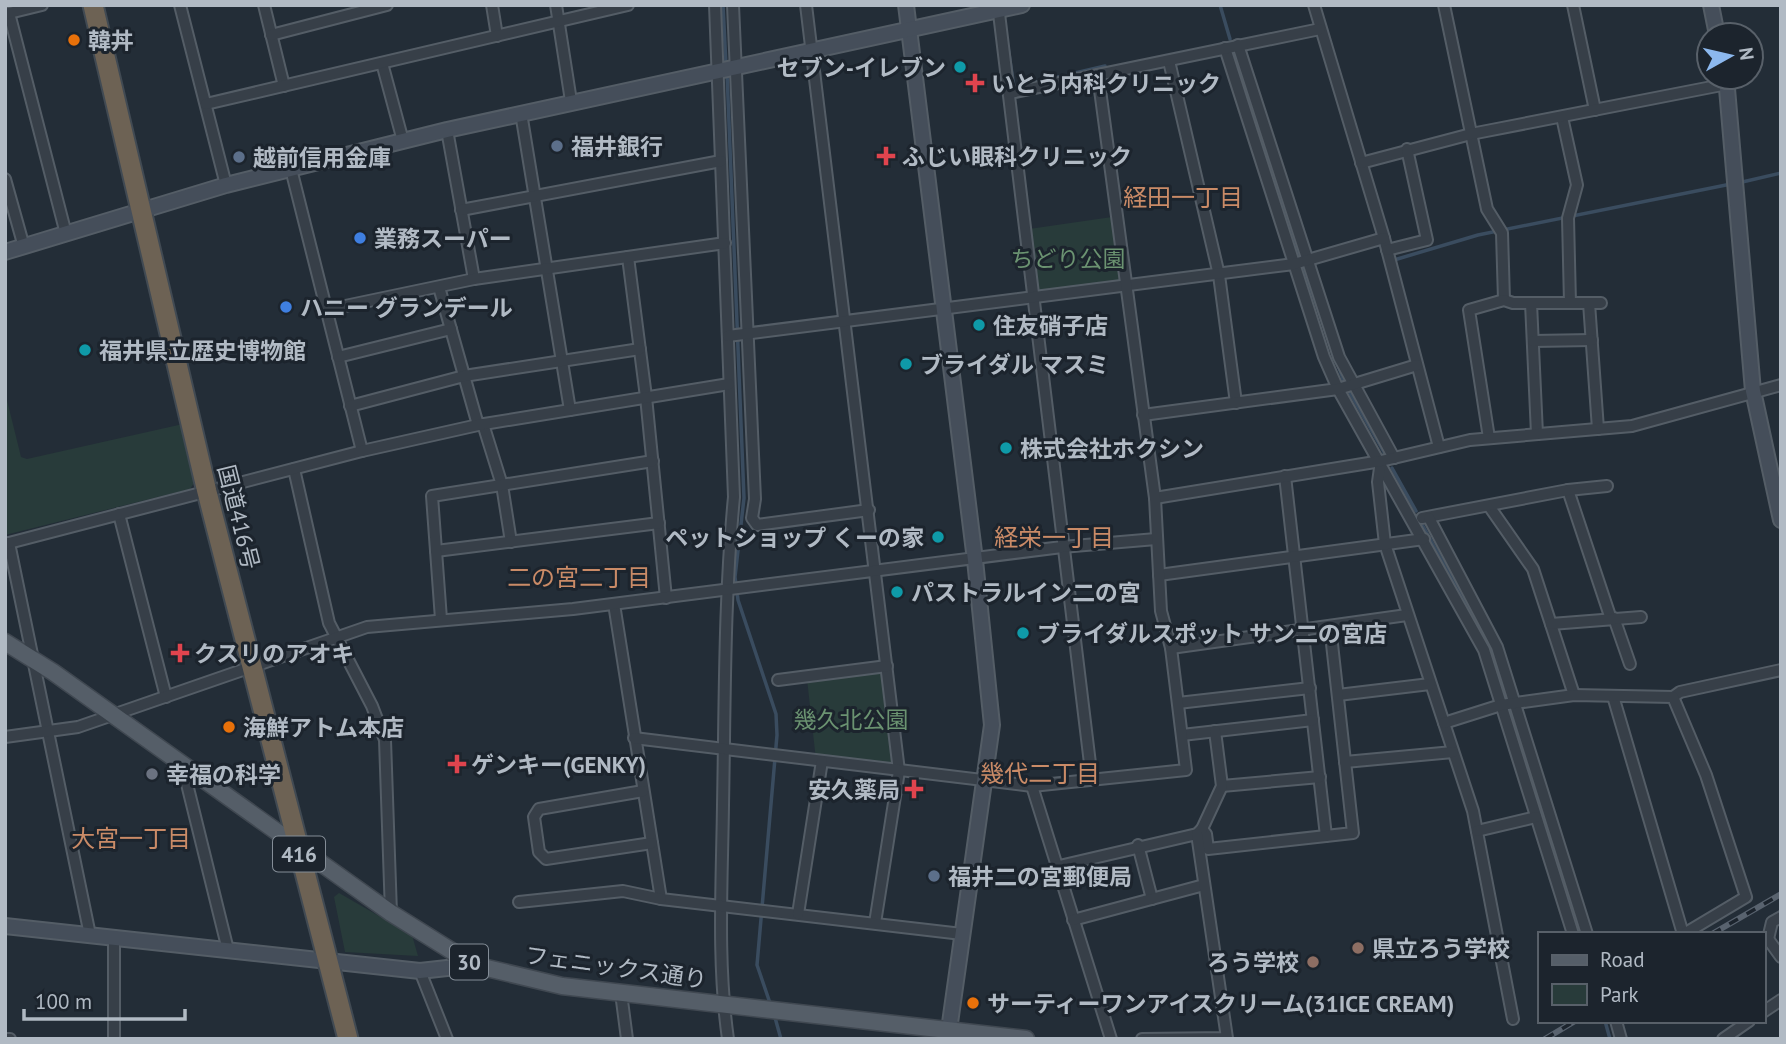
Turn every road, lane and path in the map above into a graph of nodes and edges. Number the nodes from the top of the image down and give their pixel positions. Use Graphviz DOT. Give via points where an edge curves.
graph roads {
  1 [pos="42,5"];
  2 [pos="93,5"];
  3 [pos="180,5"];
  4 [pos="264,5"];
  5 [pos="387,5"];
  6 [pos="492,5"];
  7 [pos="556,5"];
  8 [pos="628,5"];
  9 [pos="715,5"];
  10 [pos="733,5"];
  11 [pos="806,5"];
  12 [pos="906,5"];
  13 [pos="1022,5"];
  14 [pos="1314,5"];
  15 [pos="1444,5"];
  16 [pos="1573,5"];
  17 [pos="998,8"];
  18 [pos="7,13"];
  19 [pos="558,22"];
  20 [pos="1320,29"];
  21 [pos="909,30"];
  22 [pos="271,35"];
  23 [pos="497,36"];
  24 [pos="1238,45"];
  25 [pos="1225,48"];
  26 [pos="812,50"];
  27 [pos="1169,61"];
  28 [pos="382,63"];
  29 [pos="736,66"];
  30 [pos="718,71"];
  31 [pos="1098,75"];
  32 [pos="284,86"];
  33 [pos="1695,88"];
  34 [pos="1727,91"];
  35 [pos="1010,93"];
  36 [pos="571,101"];
  37 [pos="206,104"];
  38 [pos="1595,110"];
  39 [pos="521,113"];
  40 [pos="1562,117"];
  41 [pos="447,130"];
  42 [pos="1471,134"];
  43 [pos="403,141"];
  44 [pos="1408,149"];
  45 [pos="722,161"];
  46 [pos="1361,163"];
  47 [pos="291,169"];
  48 [pos="5,179"];
  49 [pos="226,185"];
  50 [pos="536,195"];
  51 [pos="461,210"];
  52 [pos="142,211"];
  53 [pos="65,234"];
  54 [pos="1384,238"];
  55 [pos="725,243"];
  56 [pos="24,247"];
  57 [pos="1387,250"];
  58 [pos="5,252"];
  59 [pos="628,257"];
  60 [pos="1308,260"];
  61 [pos="1294,264"];
  62 [pos="549,269"];
  63 [pos="1219,275"];
  64 [pos="474,279"];
  65 [pos="1126,286"];
  66 [pos="439,287"];
  67 [pos="1035,297"];
  68 [pos="1504,300"];
  69 [pos="1531,303"];
  70 [pos="1570,303"];
  71 [pos="944,309"];
  72 [pos="326,310"];
  73 [pos="845,321"];
  74 [pos="451,329"];
  75 [pos="748,334"];
  76 [pos="728,336"];
  77 [pos="1592,340"];
  78 [pos="1533,341"];
  79 [pos="640,349"];
  80 [pos="338,357"];
  81 [pos="563,360"];
  82 [pos="1417,365"];
  83 [pos="464,376"];
  84 [pos="729,384"];
  85 [pos="1353,384"];
  86 [pos="1781,385"];
  87 [pos="1338,389"];
  88 [pos="1753,391"];
  89 [pos="646,397"];
  90 [pos="1236,403"];
  91 [pos="350,406"];
  92 [pos="570,410"];
  93 [pos="1143,415"];
  94 [pos="480,424"];
  95 [pos="1598,429"];
  96 [pos="1537,433"];
  97 [pos="1489,438"];
  98 [pos="1439,447"];
  99 [pos="362,451"];
  100 [pos="1394,458"];
  101 [pos="653,461"];
  102 [pos="1381,461"];
  103 [pos="294,469"];
  104 [pos="1285,476"];
  105 [pos="502,485"];
  106 [pos="1606,486"];
  107 [pos="1567,490"];
  108 [pos="207,492"];
  109 [pos="1155,498"];
  110 [pos="1489,506"];
  111 [pos="869,510"];
  112 [pos="119,514"];
  113 [pos="1429,518"];
  114 [pos="1413,519"];
  115 [pos="1781,520"];
  116 [pos="659,523"];
  117 [pos="1156,539"];
  118 [pos="1424,539"];
  119 [pos="511,542"];
  120 [pos="7,543"];
  121 [pos="1385,544"];
  122 [pos="1062,547"];
  123 [pos="436,551"];
  124 [pos="1296,556"];
  125 [pos="975,560"];
  126 [pos="877,572"];
  127 [pos="1159,575"];
  128 [pos="727,590"];
  129 [pos="666,598"];
  130 [pos="614,604"];
  131 [pos="1407,615"];
  132 [pos="1641,617"];
  133 [pos="1613,618"];
  134 [pos="441,619"];
  135 [pos="1551,624"];
  136 [pos="1330,626"];
  137 [pos="1304,630"];
  138 [pos="336,638"];
  139 [pos="5,642"];
  140 [pos="1171,648"];
  141 [pos="34,658"];
  142 [pos="1630,664"];
  143 [pos="887,666"];
  144 [pos="251,668"];
  145 [pos="1781,670"];
  146 [pos="778,680"];
  147 [pos="1430,684"];
  148 [pos="1310,688"];
  149 [pos="1338,695"];
  150 [pos="1574,695"];
  151 [pos="1614,696"];
  152 [pos="1673,696"];
  153 [pos="166,697"];
  154 [pos="1178,703"];
  155 [pos="1515,703"];
  156 [pos="1501,705"];
  157 [pos="115,715"];
  158 [pos="1313,720"];
  159 [pos="1444,723"];
  160 [pos="1216,731"];
  161 [pos="48,733"];
  162 [pos="1182,735"];
  163 [pos="5,737"];
  164 [pos="634,738"];
  165 [pos="724,749"];
  166 [pos="1453,752"];
  167 [pos="822,761"];
  168 [pos="1345,762"];
  169 [pos="190,770"];
  170 [pos="899,771"];
  171 [pos="1320,777"];
  172 [pos="986,780"];
  173 [pos="1092,780"];
  174 [pos="1032,786"];
  175 [pos="1222,786"];
  176 [pos="643,791"];
  177 [pos="1536,817"];
  178 [pos="1477,831"];
  179 [pos="1199,832"];
  180 [pos="1326,836"];
  181 [pos="652,844"];
  182 [pos="297,845"];
  183 [pos="1138,845"];
  184 [pos="1055,867"];
  185 [pos="1204,885"];
  186 [pos="661,899"];
  187 [pos="1152,899"];
  188 [pos="519,902"];
  189 [pos="722,905"];
  190 [pos="391,913"];
  191 [pos="798,914"];
  192 [pos="1781,917"];
  193 [pos="1073,920"];
  194 [pos="875,923"];
  195 [pos="5,926"];
  196 [pos="1572,932"];
  197 [pos="1586,932"];
  198 [pos="1683,932"];
  199 [pos="1687,932"];
  200 [pos="962,934"];
  201 [pos="90,935"];
  202 [pos="114,938"];
  203 [pos="1766,939"];
  204 [pos="228,950"];
  205 [pos="1781,957"];
  206 [pos="326,961"];
  207 [pos="474,965"];
  208 [pos="419,971"];
  209 [pos="621,993"];
  210 [pos="1781,1000"];
  211 [pos="723,1005"];
  212 [pos="1765,1011"];
  213 [pos="1513,1018"];
  214 [pos="1746,1023"];
  215 [pos="948,1034"];
  216 [pos="114,1039"];
  217 [pos="348,1039"];
  218 [pos="447,1039"];
  219 [pos="627,1039"];
  220 [pos="728,1039"];
  221 [pos="1026,1039"];
  222 [pos="1111,1039"];
  223 [pos="1142,1039"];
  224 [pos="1227,1039"];
  225 [pos="1723,1039"];
  1 -- 18 [label="street"];
  2 -- 52 [label="highway, 国道416号 / 416"];
  3 -- 37 [label="street"];
  4 -- 22 [label="street"];
  5 -- 22 [label="street"];
  6 -- 23 [label="street"];
  7 -- 19 [label="street"];
  8 -- 19 [label="street"];
  9 -- 30 [label="street"];
  10 -- 29 [label="street"];
  11 -- 26 [label="street"];
  12 -- 21 [label="street"];
  13 -- 17 [label="street"];
  14 -- 20 [label="street"];
  15 -- 42 [label="street"];
  16 -- 38 [label="street"];
  17 -- 21 [label="street"];
  17 -- 35 [label="street"];
  18 -- 53 [label="street"];
  19 -- 23 [label="street"];
  19 -- 36 [label="street"];
  20 -- 24 [label="street"];
  20 -- 46 [label="street"];
  21 -- 26 [label="street"];
  21 -- 71 [label="street"];
  22 -- 32 [label="street"];
  23 -- 28 [label="street"];
  24 -- 25 [label="street"];
  24 -- 60 [label="street"];
  25 -- 27 [label="street"];
  25 -- 61 [label="street"];
  26 -- 29 [label="street"];
  26 -- 73 [label="street"];
  27 -- 31 [label="street"];
  27 -- 63 [label="street"];
  28 -- 32 [label="street"];
  28 -- 43 [label="street"];
  29 -- 30 [label="street"];
  29 -- 75 [label="street"];
  30 -- 36 [label="street"];
  30 -- 45 [label="street"];
  31 -- 35 [label="street"];
  31 -- 65 [label="street"];
  32 -- 37 [label="street"];
  33 -- 38 [label="street"];
  34 -- 88 [label="street"];
  35 -- 67 [label="street"];
  36 -- 39 [label="street"];
  37 -- 49 [label="street"];
  38 -- 40 [label="street"];
  39 -- 41 [label="street"];
  39 -- 50 [label="street"];
  40 -- 42 [label="street"];
  40 -- 70 [label="street" via="1577,185 1568,218"];
  41 -- 43 [label="street"];
  41 -- 51 [label="street"];
  42 -- 44 [label="street"];
  42 -- 68 [label="street" via="1487,209 1502,233"];
  43 -- 47 [label="street"];
  44 -- 46 [label="street"];
  44 -- 57 [label="street" via="1427,240"];
  45 -- 50 [label="street"];
  45 -- 55 [label="street"];
  46 -- 54 [label="street"];
  47 -- 49 [label="street"];
  47 -- 72 [label="street"];
  48 -- 56 [label="street"];
  49 -- 52 [label="street"];
  50 -- 51 [label="street"];
  50 -- 62 [label="street"];
  51 -- 64 [label="street"];
  52 -- 53 [label="street"];
  52 -- 108 [label="highway, 国道416号 / 416"];
  53 -- 56 [label="street"];
  54 -- 57 [label="street"];
  54 -- 60 [label="street"];
  55 -- 59 [label="street"];
  55 -- 76 [label="street"];
  56 -- 58 [label="street"];
  57 -- 82 [label="street"];
  59 -- 62 [label="street"];
  59 -- 79 [label="street"];
  60 -- 61 [label="street"];
  60 -- 85 [label="street" via="1339,358"];
  61 -- 63 [label="street"];
  61 -- 87 [label="street"];
  62 -- 64 [label="street"];
  62 -- 81 [label="street"];
  63 -- 65 [label="street"];
  63 -- 90 [label="street"];
  64 -- 66 [label="street"];
  65 -- 67 [label="street"];
  65 -- 93 [label="street"];
  66 -- 72 [label="street"];
  66 -- 74 [label="street"];
  67 -- 71 [label="street"];
  67 -- 122 [label="street"];
  68 -- 69 [label="street"];
  68 -- 97 [label="street" via="1469,310"];
  69 -- 70 [label="street"];
  69 -- 78 [label="street"];
  70 -- 77 [label="street" via="1595,303"];
  71 -- 73 [label="street"];
  71 -- 125 [label="street"];
  72 -- 80 [label="street"];
  73 -- 75 [label="street"];
  73 -- 111 [label="street"];
  74 -- 80 [label="street"];
  74 -- 83 [label="street"];
  75 -- 76 [label="street"];
  75 -- 111 [label="street" via="753,522"];
  76 -- 84 [label="street"];
  77 -- 78 [label="street"];
  77 -- 95 [label="street"];
  78 -- 96 [label="street"];
  79 -- 81 [label="street"];
  79 -- 89 [label="street"];
  80 -- 91 [label="street"];
  81 -- 83 [label="street"];
  81 -- 92 [label="street"];
  82 -- 85 [label="street"];
  82 -- 98 [label="street"];
  83 -- 91 [label="street"];
  83 -- 94 [label="street"];
  84 -- 89 [label="street"];
  84 -- 128 [label="street" via="734,497"];
  85 -- 87 [label="street"];
  85 -- 100 [label="street"];
  86 -- 88 [label="street"];
  87 -- 90 [label="street"];
  87 -- 102 [label="street"];
  88 -- 95 [label="street" via="1632,426"];
  88 -- 115 [label="street"];
  89 -- 92 [label="street"];
  89 -- 101 [label="street"];
  90 -- 93 [label="street"];
  91 -- 99 [label="street"];
  92 -- 94 [label="street"];
  93 -- 109 [label="street"];
  94 -- 99 [label="street"];
  94 -- 105 [label="street"];
  95 -- 96 [label="street"];
  96 -- 97 [label="street"];
  97 -- 98 [label="street"];
  98 -- 100 [label="street"];
  99 -- 103 [label="street"];
  100 -- 102 [label="street"];
  101 -- 105 [label="street"];
  101 -- 116 [label="street"];
  102 -- 104 [label="street"];
  102 -- 114 [label="street"];
  102 -- 121 [label="street" via="1378,482"];
  103 -- 108 [label="street"];
  103 -- 138 [label="street"];
  104 -- 109 [label="street"];
  104 -- 124 [label="street"];
  105 -- 119 [label="street"];
  105 -- 123 [label="street" via="432,496"];
  106 -- 107 [label="street"];
  107 -- 110 [label="street"];
  107 -- 133 [label="street"];
  108 -- 112 [label="street"];
  108 -- 144 [label="highway, 国道416号 / 416"];
  109 -- 117 [label="street"];
  110 -- 113 [label="street"];
  110 -- 135 [label="street" via="1533,569"];
  111 -- 126 [label="street"];
  112 -- 120 [label="street"];
  112 -- 153 [label="street"];
  113 -- 114 [label="street"];
  113 -- 155 [label="street" via="1497,647"];
  114 -- 118 [label="street"];
  116 -- 119 [label="street"];
  116 -- 129 [label="street"];
  117 -- 122 [label="street"];
  117 -- 127 [label="street"];
  118 -- 121 [label="street"];
  118 -- 156 [label="street" via="1484,650"];
  119 -- 123 [label="street"];
  120 -- 141 [label="street"];
  121 -- 124 [label="street"];
  121 -- 131 [label="street"];
  122 -- 125 [label="street"];
  122 -- 173 [label="street"];
  123 -- 134 [label="street"];
  124 -- 127 [label="street"];
  124 -- 137 [label="street"];
  125 -- 126 [label="street"];
  125 -- 172 [label="street" via="992,725"];
  126 -- 128 [label="street"];
  126 -- 143 [label="street"];
  127 -- 140 [label="street" via="1161,611"];
  128 -- 129 [label="street"];
  128 -- 165 [label="street"];
  129 -- 130 [label="street"];
  130 -- 134 [label="street"];
  130 -- 164 [label="street"];
  131 -- 136 [label="street"];
  131 -- 147 [label="street"];
  132 -- 133 [label="street"];
  133 -- 135 [label="street"];
  133 -- 142 [label="street"];
  134 -- 138 [label="street" via="367,627"];
  135 -- 150 [label="street"];
  136 -- 137 [label="street"];
  136 -- 149 [label="street"];
  137 -- 140 [label="street"];
  137 -- 148 [label="street"];
  138 -- 144 [label="street"];
  138 -- 190 [label="street" via="385,740"];
  139 -- 141 [label="main road, フェニックス通り / 30"];
  140 -- 154 [label="street"];
  141 -- 157 [label="main road, フェニックス通り / 30"];
  141 -- 161 [label="street"];
  143 -- 146 [label="street"];
  143 -- 170 [label="street"];
  144 -- 153 [label="street"];
  144 -- 182 [label="highway, 国道416号 / 416"];
  145 -- 152 [label="street"];
  147 -- 149 [label="street"];
  147 -- 159 [label="street"];
  148 -- 154 [label="street"];
  148 -- 158 [label="street"];
  149 -- 168 [label="street"];
  150 -- 151 [label="street"];
  150 -- 155 [label="street"];
  151 -- 152 [label="street"];
  151 -- 198 [label="street"];
  152 -- 199 [label="street" via="1706,775 1746,897"];
  153 -- 157 [label="street"];
  154 -- 162 [label="street"];
  155 -- 156 [label="street"];
  155 -- 197 [label="street"];
  156 -- 159 [label="street"];
  156 -- 177 [label="street"];
  157 -- 161 [label="street"];
  157 -- 169 [label="main road, フェニックス通り / 30"];
  158 -- 160 [label="street"];
  158 -- 171 [label="street"];
  159 -- 166 [label="street"];
  160 -- 162 [label="street"];
  160 -- 175 [label="street"];
  161 -- 163 [label="street"];
  161 -- 201 [label="street"];
  162 -- 173 [label="street" via="1186,770"];
  164 -- 165 [label="street"];
  164 -- 176 [label="street"];
  165 -- 167 [label="street"];
  165 -- 189 [label="street"];
  166 -- 168 [label="street"];
  166 -- 178 [label="street"];
  167 -- 170 [label="street"];
  167 -- 191 [label="street"];
  168 -- 180 [label="street" via="1353,832"];
  169 -- 182 [label="main road, フェニックス通り / 30"];
  169 -- 204 [label="street" via="187,784"];
  170 -- 172 [label="street"];
  170 -- 194 [label="street"];
  171 -- 175 [label="street"];
  171 -- 180 [label="street"];
  172 -- 174 [label="street"];
  172 -- 200 [label="street"];
  173 -- 174 [label="street"];
  174 -- 184 [label="street"];
  175 -- 179 [label="street"];
  176 -- 181 [label="street"];
  176 -- 181 [label="street" via="539,809 534,817 539,852 546,859"];
  177 -- 178 [label="street"];
  177 -- 196 [label="street"];
  178 -- 213 [label="street"];
  179 -- 180 [label="street" via="1206,834 1208,849"];
  179 -- 183 [label="street"];
  179 -- 185 [label="street"];
  181 -- 186 [label="street"];
  182 -- 190 [label="main road, フェニックス通り / 30"];
  182 -- 206 [label="highway, 国道416号 / 416"];
  183 -- 184 [label="street"];
  183 -- 187 [label="street"];
  184 -- 193 [label="street"];
  185 -- 187 [label="street"];
  185 -- 224 [label="street"];
  186 -- 188 [label="street" via="623,891"];
  186 -- 189 [label="street"];
  187 -- 193 [label="street"];
  189 -- 191 [label="street"];
  189 -- 211 [label="street"];
  190 -- 207 [label="main road, フェニックス通り / 30"];
  191 -- 194 [label="street"];
  192 -- 203 [label="street" via="1772,922"];
  193 -- 222 [label="street"];
  194 -- 200 [label="street"];
  195 -- 201 [label="street"];
  200 -- 215 [label="street"];
  201 -- 202 [label="street"];
  202 -- 204 [label="street"];
  202 -- 216 [label="street"];
  203 -- 205 [label="street"];
  204 -- 206 [label="street"];
  206 -- 208 [label="street"];
  206 -- 217 [label="highway, 国道416号 / 416"];
  207 -- 208 [label="street"];
  207 -- 209 [label="main road, フェニックス通り / 30" via="545,984"];
  208 -- 218 [label="street"];
  209 -- 211 [label="main road, フェニックス通り / 30"];
  209 -- 219 [label="street"];
  210 -- 212 [label="street"];
  211 -- 215 [label="main road, フェニックス通り / 30"];
  211 -- 220 [label="street"];
  214 -- 225 [label="street"];
  215 -- 221 [label="main road, フェニックス通り / 30"];
  223 -- 224 [label="street"];
}
